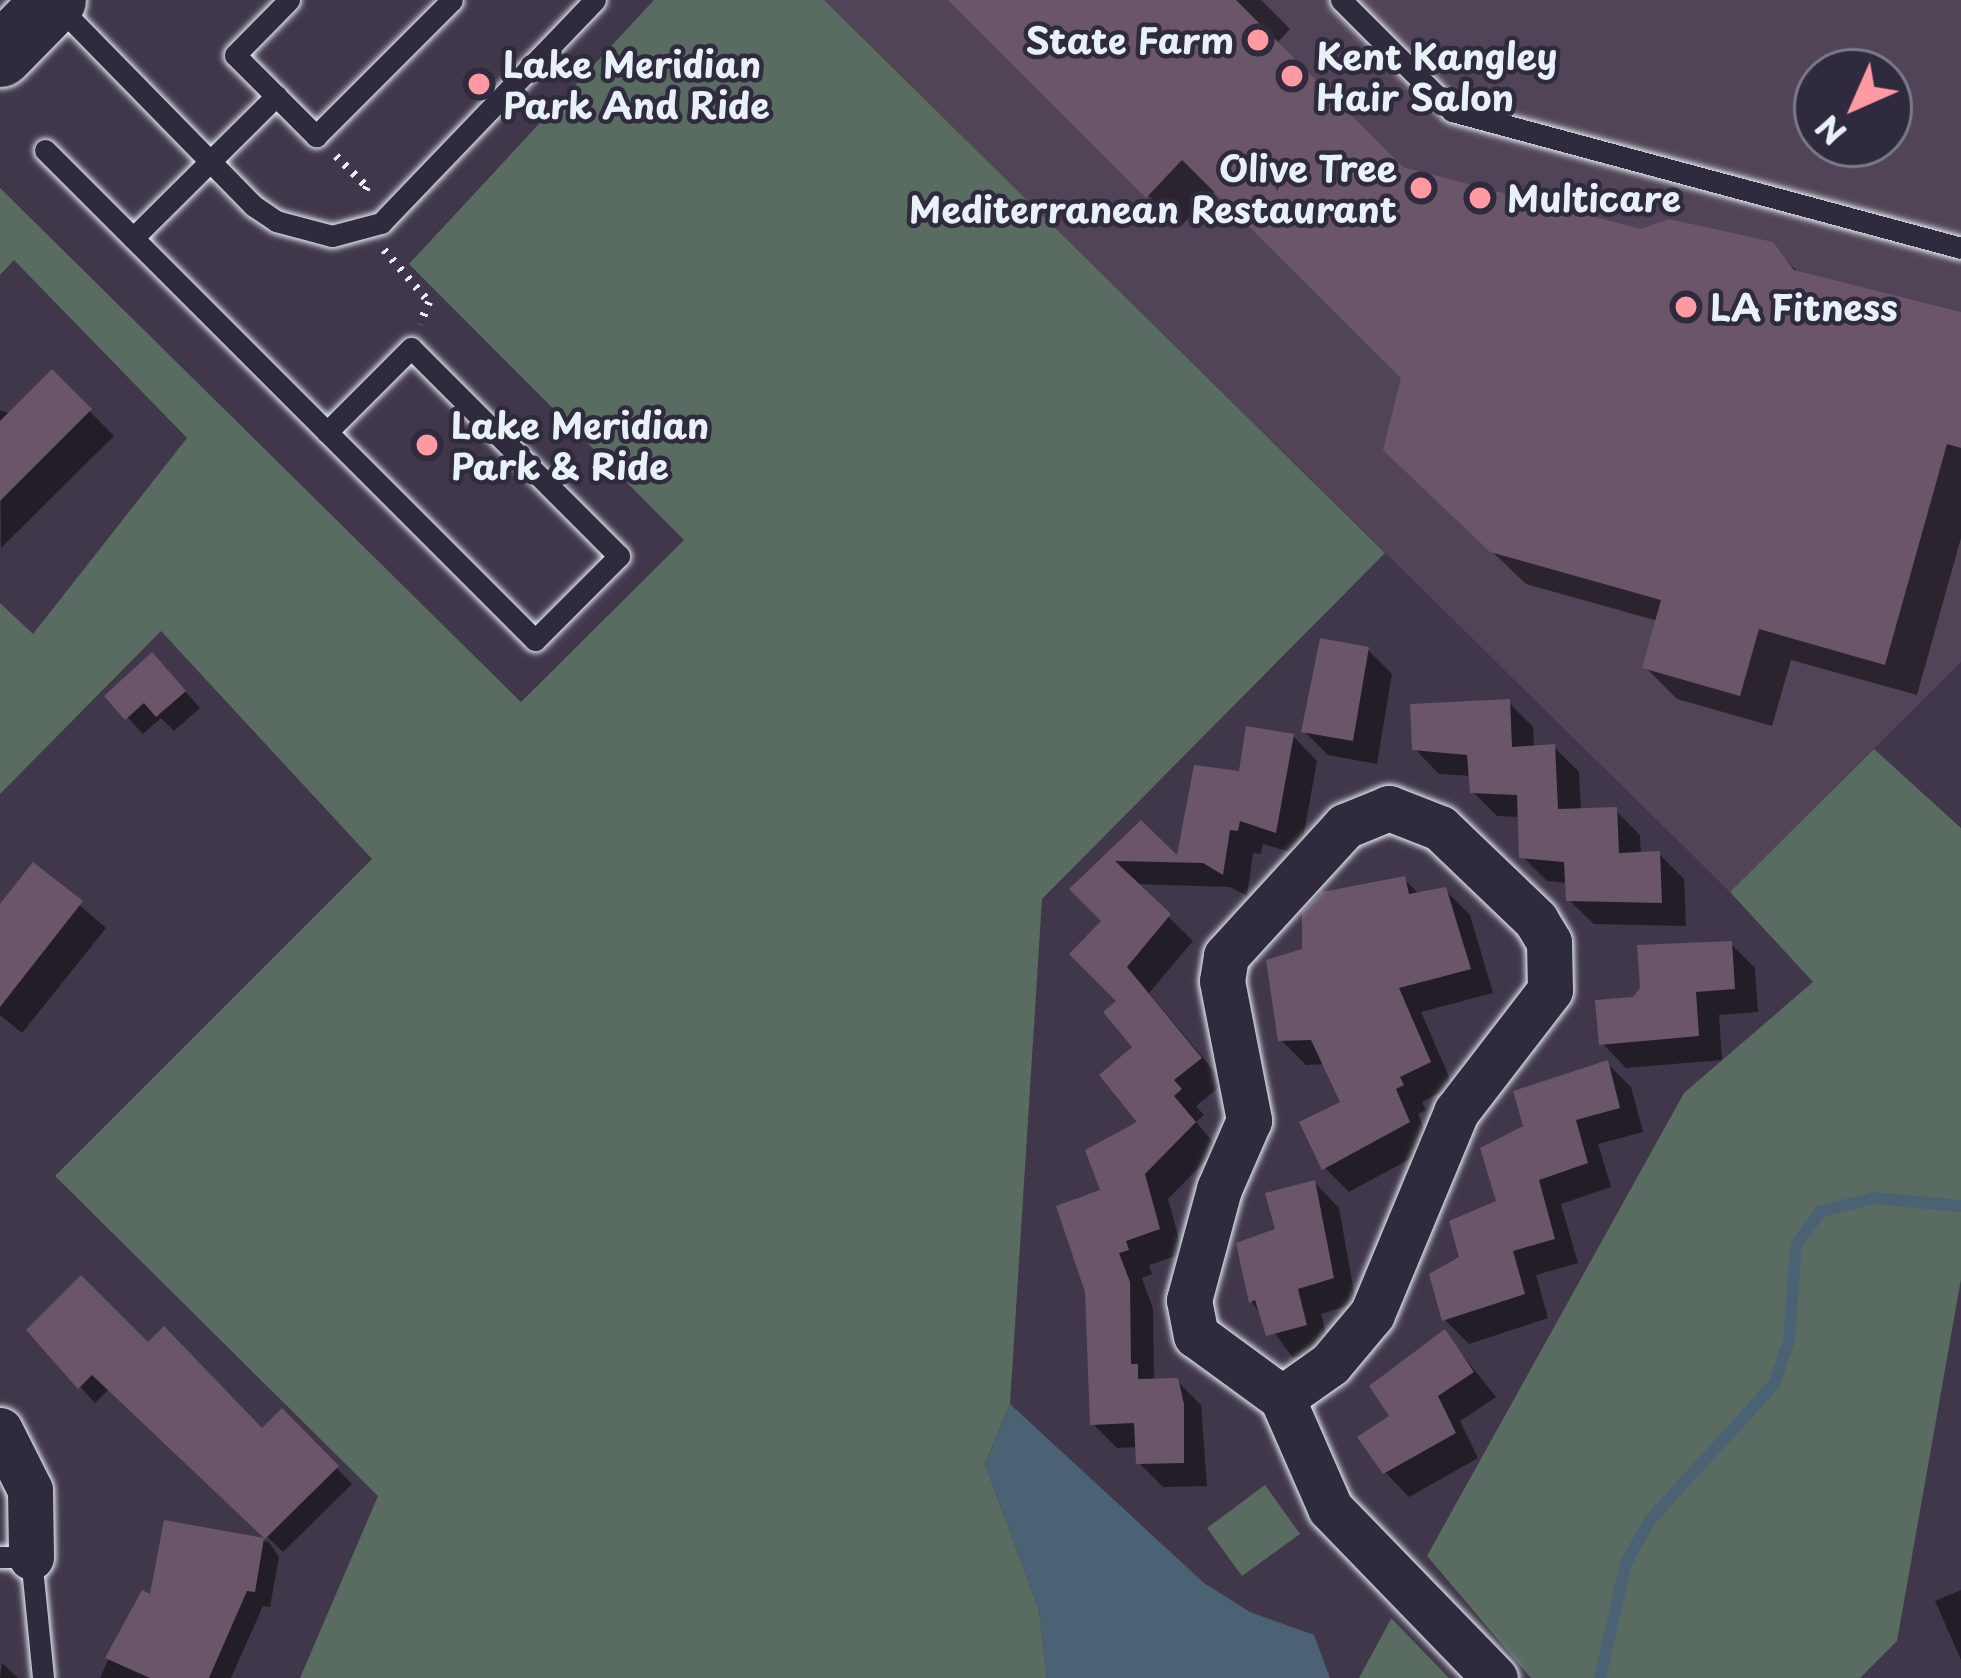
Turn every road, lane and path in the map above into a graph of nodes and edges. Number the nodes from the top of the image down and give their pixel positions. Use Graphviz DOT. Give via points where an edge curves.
graph roads {
  1 [pos="53,0"];
  2 [pos="290,0"];
  3 [pos="452,0"];
  4 [pos="595,0"];
  5 [pos="1341,0"];
  6 [pos="0,55"];
  7 [pos="276,96"];
  8 [pos="45,150"];
  9 [pos="211,161"];
  10 [pos="133,238"];
  11 [pos="1961,248"];
  12 [pos="327,433"];
  13 [pos="1282,1398"];
  14 [pos="0,1430"];
  15 [pos="15,1557"];
  16 [pos="43,1678"];
  17 [pos="1495,1678"];
  1 -- 6 [label="main road"];
  1 -- 9 [label="lane"];
  2 -- 7 [label="lane" via="235,55"];
  3 -- 7 [label="lane" via="316,136"];
  4 -- 9 [label="lane" via="381,223 357,234 304,231 276,220"];
  5 -- 11 [label="lane" via="1452,111"];
  7 -- 9 [label="lane"];
  8 -- 10 [label="lane"];
  9 -- 10 [label="lane"];
  10 -- 12 [label="lane"];
  12 -- 12 [label="lane" via="535,640 619,556 411,348"];
  13 -- 13 [label="street" via="1196,1335 1189,1300 1219,1189 1249,1120 1222,981 1226,956 1346,826 1389,808 1440,828 1536,920 1549,942 1550,990 1456,1112 1372,1314 1330,1364"];
  13 -- 17 [label="street" via="1330,1508"];
  14 -- 15 [label="street" via="30,1490"];
  15 -- 16 [label="lane"];
}
